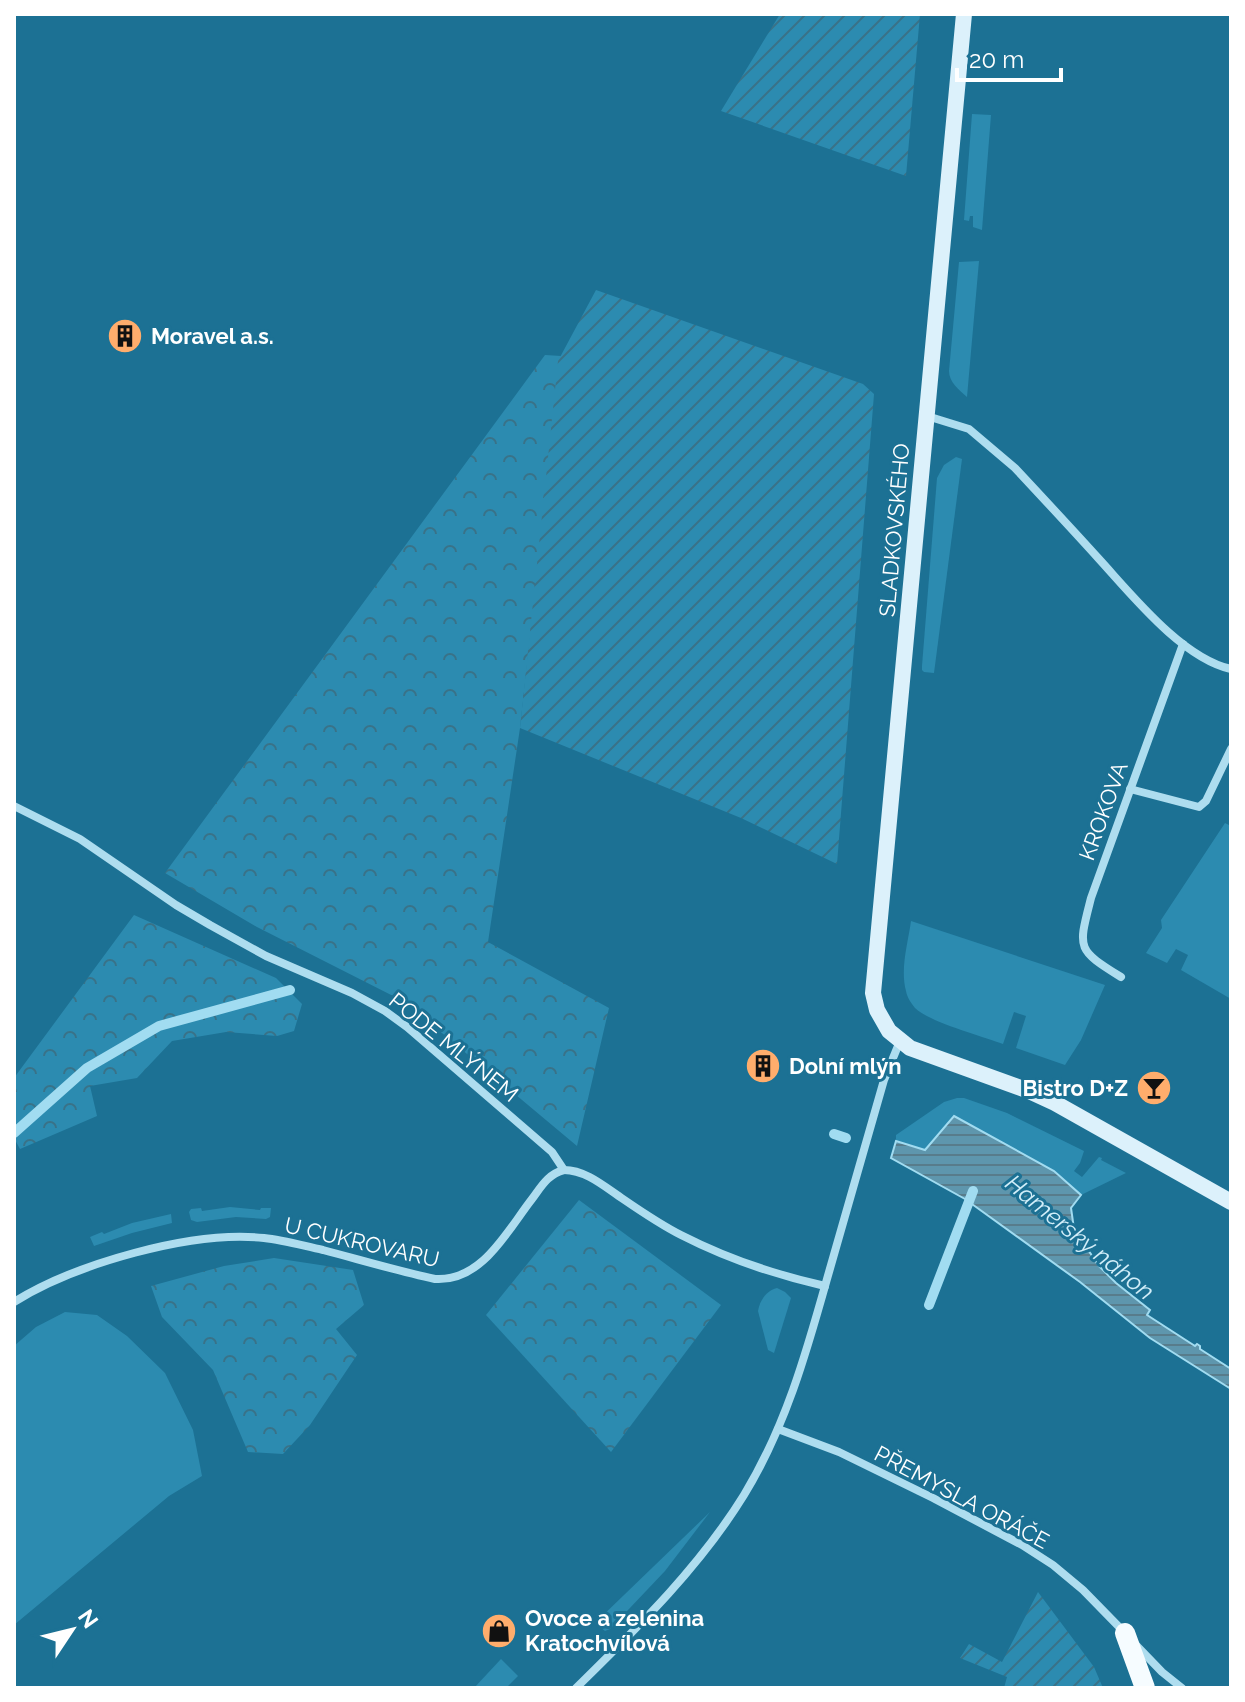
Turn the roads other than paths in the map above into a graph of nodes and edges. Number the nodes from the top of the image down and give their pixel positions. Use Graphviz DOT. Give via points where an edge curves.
graph roads {
  1 [pos="964,14"];
  2 [pos="927,416"];
  3 [pos="1183,644"];
  4 [pos="1231,669"];
  5 [pos="1231,749"];
  6 [pos="1130,789"];
  7 [pos="14,806"];
  8 [pos="1121,977"];
  9 [pos="900,1041"];
  10 [pos="564,1170"];
  11 [pos="1231,1202"];
  12 [pos="825,1286"];
  13 [pos="14,1302"];
  14 [pos="778,1429"];
  15 [pos="1125,1633"];
  16 [pos="576,1688"];
  17 [pos="1145,1688"];
  18 [pos="1182,1688"];
  1 -- 2 [label="street, SLADKOVSKÉHO"];
  2 -- 3 [label="street" via="969,429 999,452"];
  2 -- 9 [label="street, SLADKOVSKÉHO" via="873,993 883,1022"];
  3 -- 4 [label="street"];
  3 -- 6 [label="street, KROKOVA"];
  5 -- 6 [label="street" via="1199,807"];
  6 -- 8 [label="street, KROKOVA" via="1091,898 1083,943 1090,958"];
  7 -- 10 [label="street, PODE MLÝNEM" via="80,839 176,905 266,956 385,1011 552,1152"];
  9 -- 11 [label="street" via="1055,1103"];
  9 -- 12 [label="street"];
  10 -- 12 [label="street, PODE MLÝNEM" via="598,1182 679,1234 724,1255"];
  10 -- 13 [label="street, U CUKROVARU" via="543,1184 480,1264 457,1278 435,1279 294,1243 234,1236 107,1261"];
  12 -- 14 [label="street"];
  14 -- 15 [label="street, PŘEMYSLA ORÁČE" via="839,1452 1022,1545 1083,1590"];
  14 -- 16 [label="street" via="719,1531 668,1594"];
  15 -- 17 [label="main road"];
  15 -- 18 [label="street, PŘEMYSLA ORÁČE"];
}
